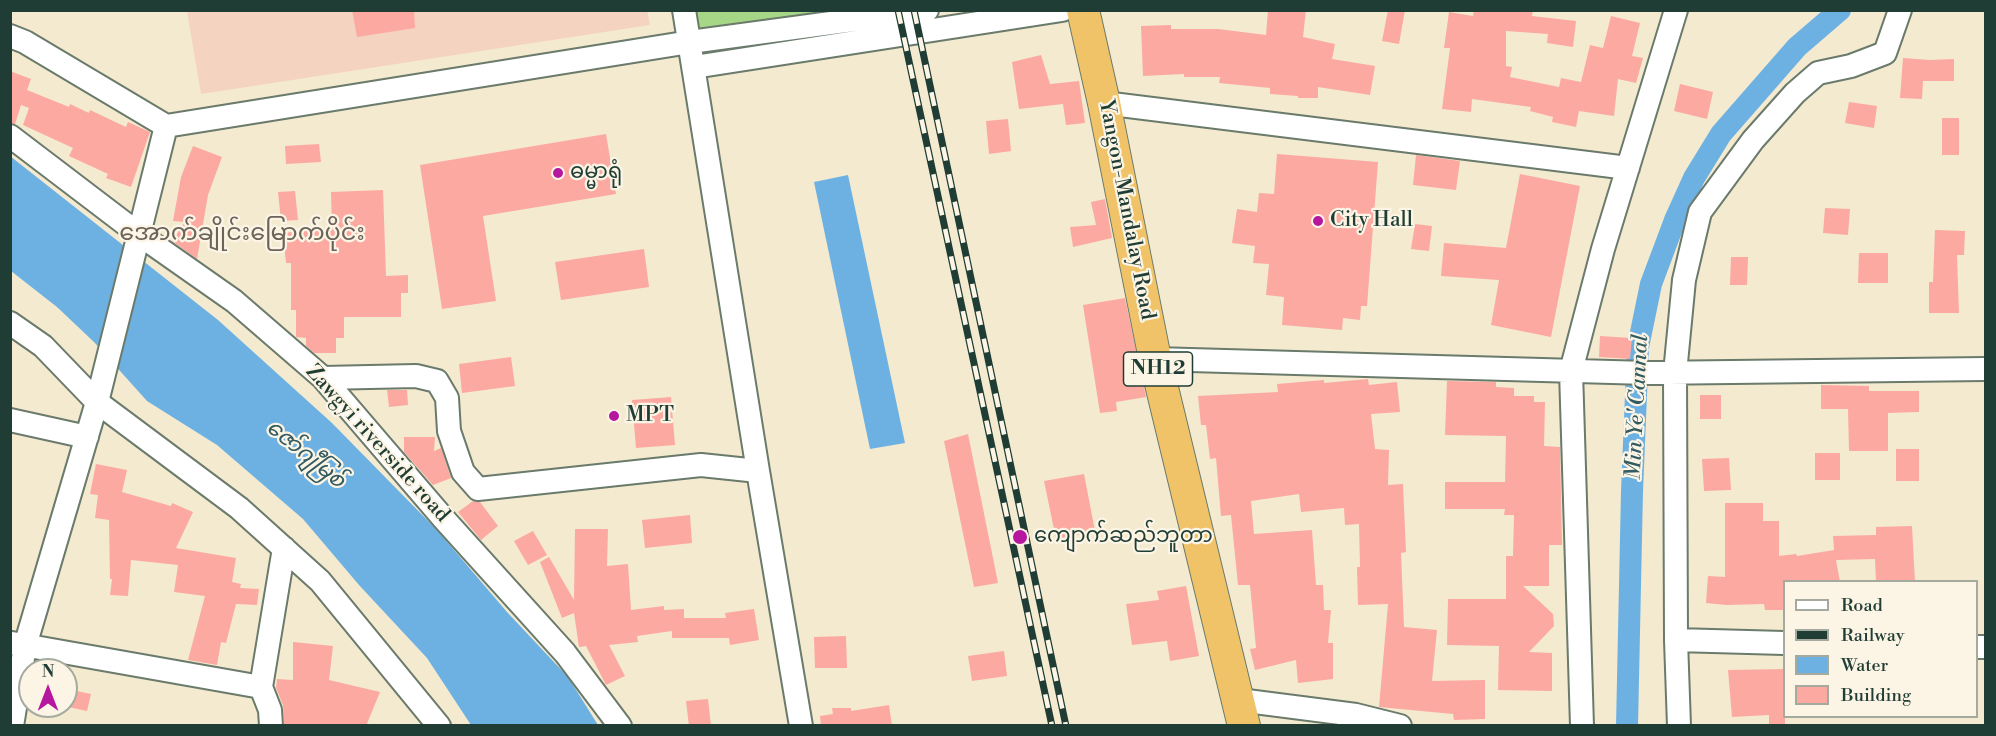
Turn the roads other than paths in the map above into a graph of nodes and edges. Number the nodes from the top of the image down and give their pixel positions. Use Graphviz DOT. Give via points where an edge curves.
graph roads {
  1 [pos="684,10"];
  2 [pos="927,10"];
  3 [pos="1062,10"];
  4 [pos="1083,10"];
  5 [pos="1676,10"];
  6 [pos="1900,10"];
  7 [pos="10,36"];
  8 [pos="690,42"];
  9 [pos="694,67"];
  10 [pos="1104,103"];
  11 [pos="165,126"];
  12 [pos="10,136"];
  13 [pos="1628,168"];
  14 [pos="140,235"];
  15 [pos="10,323"];
  16 [pos="1155,359"];
  17 [pos="1986,369"];
  18 [pos="1571,372"];
  19 [pos="1675,373"];
  20 [pos="323,378"];
  21 [pos="97,402"];
  22 [pos="10,420"];
  23 [pos="87,437"];
  24 [pos="758,471"];
  25 [pos="284,548"];
  26 [pos="1676,640"];
  27 [pos="1783,643"];
  28 [pos="18,644"];
  29 [pos="261,687"];
  30 [pos="1241,713"];
  31 [pos="12,726"];
  32 [pos="271,726"];
  33 [pos="439,726"];
  34 [pos="620,726"];
  35 [pos="801,726"];
  36 [pos="1400,726"];
  37 [pos="1582,726"];
  38 [pos="1679,726"];
  1 -- 8 [label="street"];
  2 -- 8 [label="street"];
  3 -- 9 [label="street"];
  4 -- 10 [label="highway, Yangon-Mandalay Road / NH12"];
  5 -- 13 [label="street"];
  6 -- 19 [label="street" via="1885,53 1818,73 1754,140 1700,212 1684,280"];
  7 -- 11 [label="street"];
  8 -- 9 [label="street"];
  8 -- 11 [label="street"];
  9 -- 24 [label="street"];
  10 -- 13 [label="street"];
  10 -- 16 [label="highway, Yangon-Mandalay Road / NH12"];
  11 -- 14 [label="street"];
  12 -- 14 [label="street, Zawgyi riverside road"];
  13 -- 18 [label="street"];
  14 -- 20 [label="street, Zawgyi riverside road" via="234,301"];
  14 -- 21 [label="street"];
  15 -- 21 [label="street" via="43,346"];
  16 -- 18 [label="street"];
  16 -- 30 [label="highway, Yangon-Mandalay Road / NH12"];
  17 -- 19 [label="street"];
  18 -- 19 [label="street"];
  18 -- 37 [label="street"];
  19 -- 26 [label="street"];
  20 -- 24 [label="street" via="416,376 437,381 447,398 448,431 463,472 478,489 701,465"];
  20 -- 34 [label="street, Zawgyi riverside road" via="565,653"];
  21 -- 23 [label="street"];
  21 -- 25 [label="street" via="239,508"];
  22 -- 23 [label="street"];
  23 -- 28 [label="street"];
  24 -- 35 [label="street"];
  25 -- 29 [label="street"];
  25 -- 33 [label="street" via="320,581"];
  26 -- 27 [label="street"];
  26 -- 38 [label="street"];
  28 -- 29 [label="street"];
  28 -- 31 [label="street"];
  29 -- 32 [label="street" via="270,710"];
  30 -- 36 [label="street" via="1356,715"];
}
